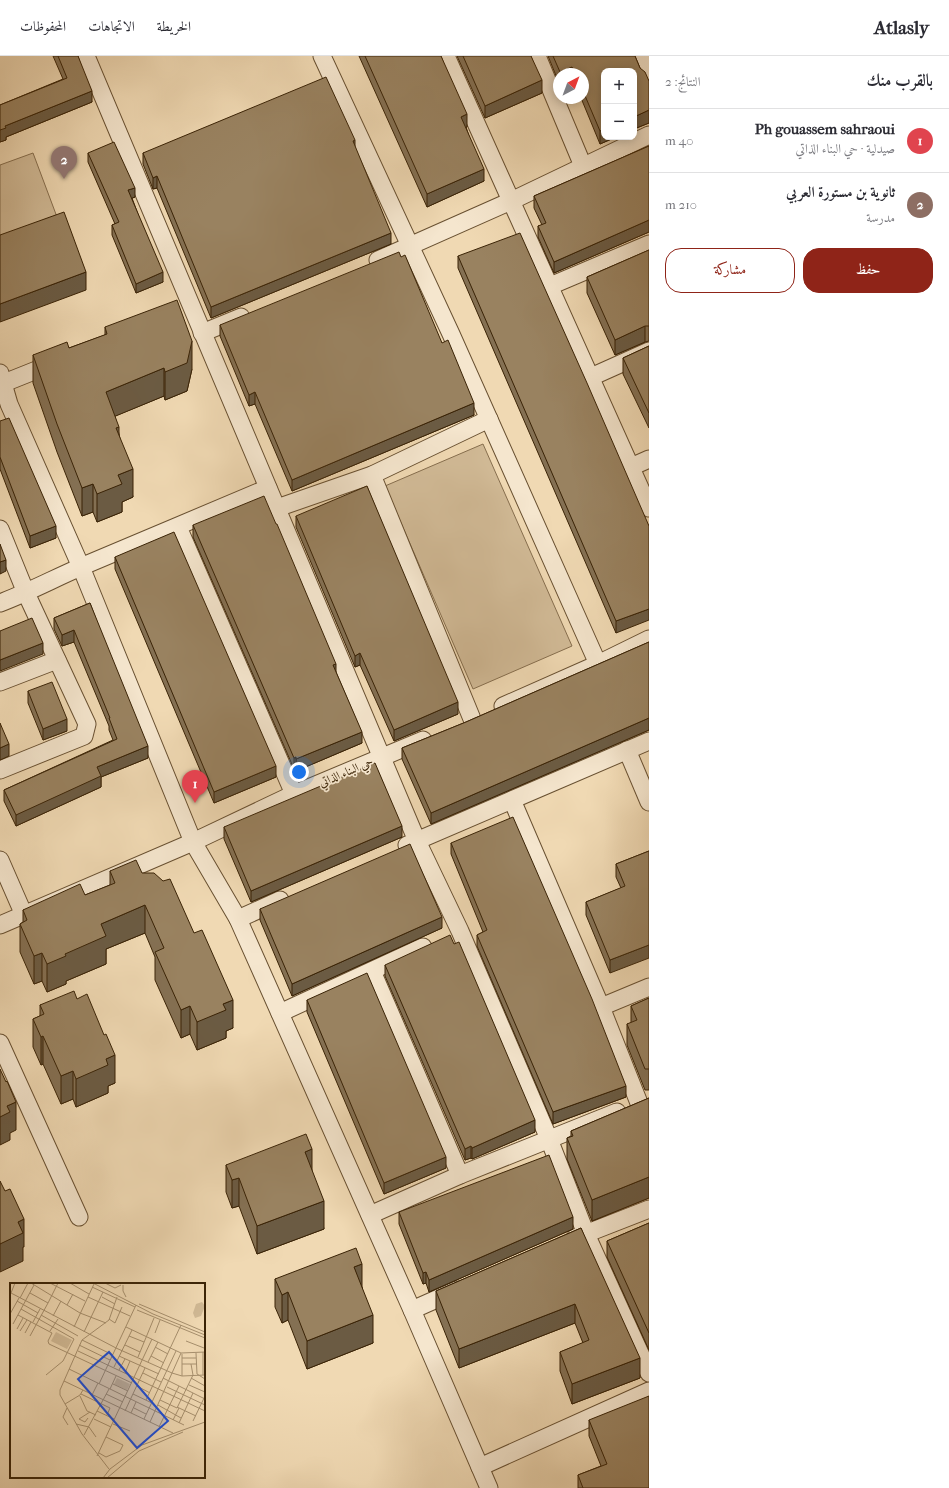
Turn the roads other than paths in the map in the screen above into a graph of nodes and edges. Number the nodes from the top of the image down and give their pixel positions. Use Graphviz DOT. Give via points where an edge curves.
graph roads {
  1 [pos="86,56"];
  2 [pos="322,56"];
  3 [pos="446,56"];
  4 [pos="537,56"];
  5 [pos="640,56"];
  6 [pos="649,76"];
  7 [pos="649,135"];
  8 [pos="583,166"];
  9 [pos="511,201"];
  10 [pos="649,244"];
  11 [pos="411,247"];
  12 [pos="361,268"];
  13 [pos="550,286"];
  14 [pos="253,312"];
  15 [pos="202,333"];
  16 [pos="649,351"];
  17 [pos="69,358"];
  18 [pos="591,377"];
  19 [pos="2,378"];
  20 [pos="5,406"];
  21 [pos="489,419"];
  22 [pos="649,459"];
  23 [pos="632,467"];
  24 [pos="372,475"];
  25 [pos="268,488"];
  26 [pos="277,508"];
  27 [pos="649,508"];
  28 [pos="178,527"];
  29 [pos="0,529"];
  30 [pos="81,567"];
  31 [pos="26,593"];
  32 [pos="0,603"];
  33 [pos="649,639"];
  34 [pos="57,660"];
  35 [pos="598,664"];
  36 [pos="0,682"];
  37 [pos="438,734"];
  38 [pos="649,741"];
  39 [pos="627,750"];
  40 [pos="382,757"];
  41 [pos="0,770"];
  42 [pos="294,794"];
  43 [pos="512,800"];
  44 [pos="649,802"];
  45 [pos="417,841"];
  46 [pos="193,842"];
  47 [pos="396,850"];
  48 [pos="0,860"];
  49 [pos="295,894"];
  50 [pos="24,915"];
  51 [pos="238,919"];
  52 [pos="0,925"];
  53 [pos="448,936"];
  54 [pos="372,971"];
  55 [pos="649,986"];
  56 [pos="601,1007"];
  57 [pos="280,1013"];
  58 [pos="0,1042"];
  59 [pos="644,1101"];
  60 [pos="549,1140"];
  61 [pos="460,1175"];
  62 [pos="649,1209"];
  63 [pos="370,1215"];
  64 [pos="79,1217"];
  65 [pos="586,1234"];
  66 [pos="564,1243"];
  67 [pos="470,1285"];
  68 [pos="412,1310"];
  69 [pos="649,1373"];
  70 [pos="649,1391"];
  71 [pos="480,1467"];
  72 [pos="489,1488"];
  1 -- 15 [label="street" via="185,313"];
  2 -- 11 [label="street"];
  3 -- 9 [label="street"];
  4 -- 8 [label="street"];
  5 -- 6 [label="street"];
  7 -- 8 [label="street"];
  8 -- 9 [label="street"];
  9 -- 11 [label="street"];
  9 -- 13 [label="street"];
  10 -- 13 [label="street"];
  11 -- 12 [label="street"];
  11 -- 21 [label="street"];
  13 -- 18 [label="street"];
  14 -- 15 [label="street"];
  15 -- 25 [label="street"];
  16 -- 18 [label="street"];
  17 -- 19 [label="street"];
  18 -- 23 [label="street"];
  19 -- 20 [label="street"];
  20 -- 30 [label="street"];
  21 -- 24 [label="street"];
  21 -- 35 [label="street"];
  22 -- 23 [label="street"];
  23 -- 27 [label="street"];
  24 -- 26 [label="street"];
  24 -- 35 [label="street" via="465,722"];
  25 -- 26 [label="street"];
  25 -- 28 [label="street"];
  26 -- 40 [label="street"];
  28 -- 30 [label="street"];
  28 -- 42 [label="street"];
  29 -- 31 [label="street"];
  30 -- 31 [label="street"];
  30 -- 46 [label="street"];
  31 -- 32 [label="street"];
  31 -- 34 [label="street"];
  33 -- 35 [label="street"];
  34 -- 36 [label="street"];
  34 -- 41 [label="street" via="88,724 84,736"];
  37 -- 40 [label="street, حي البناء الذاتي"];
  38 -- 39 [label="street"];
  39 -- 43 [label="street"];
  39 -- 44 [label="street"];
  40 -- 42 [label="street, حي البناء الذاتي"];
  40 -- 45 [label="street"];
  42 -- 46 [label="street, حي البناء الذاتي"];
  43 -- 45 [label="street"];
  43 -- 56 [label="street"];
  45 -- 47 [label="street"];
  45 -- 53 [label="street"];
  46 -- 50 [label="street, حي البناء الذاتي"];
  46 -- 51 [label="street"];
  48 -- 50 [label="street"];
  49 -- 51 [label="street"];
  50 -- 52 [label="street, حي البناء الذاتي"];
  51 -- 57 [label="street"];
  53 -- 54 [label="street"];
  53 -- 60 [label="street"];
  54 -- 57 [label="street"];
  54 -- 61 [label="street"];
  55 -- 56 [label="street"];
  56 -- 59 [label="street"];
  57 -- 63 [label="street"];
  58 -- 64 [label="street"];
  59 -- 60 [label="street"];
  60 -- 61 [label="street"];
  60 -- 65 [label="street"];
  61 -- 63 [label="street"];
  62 -- 65 [label="street"];
  63 -- 68 [label="street"];
  65 -- 66 [label="street"];
  65 -- 69 [label="street"];
  67 -- 68 [label="street"];
  68 -- 71 [label="street"];
  70 -- 71 [label="street"];
  71 -- 72 [label="street"];
}
